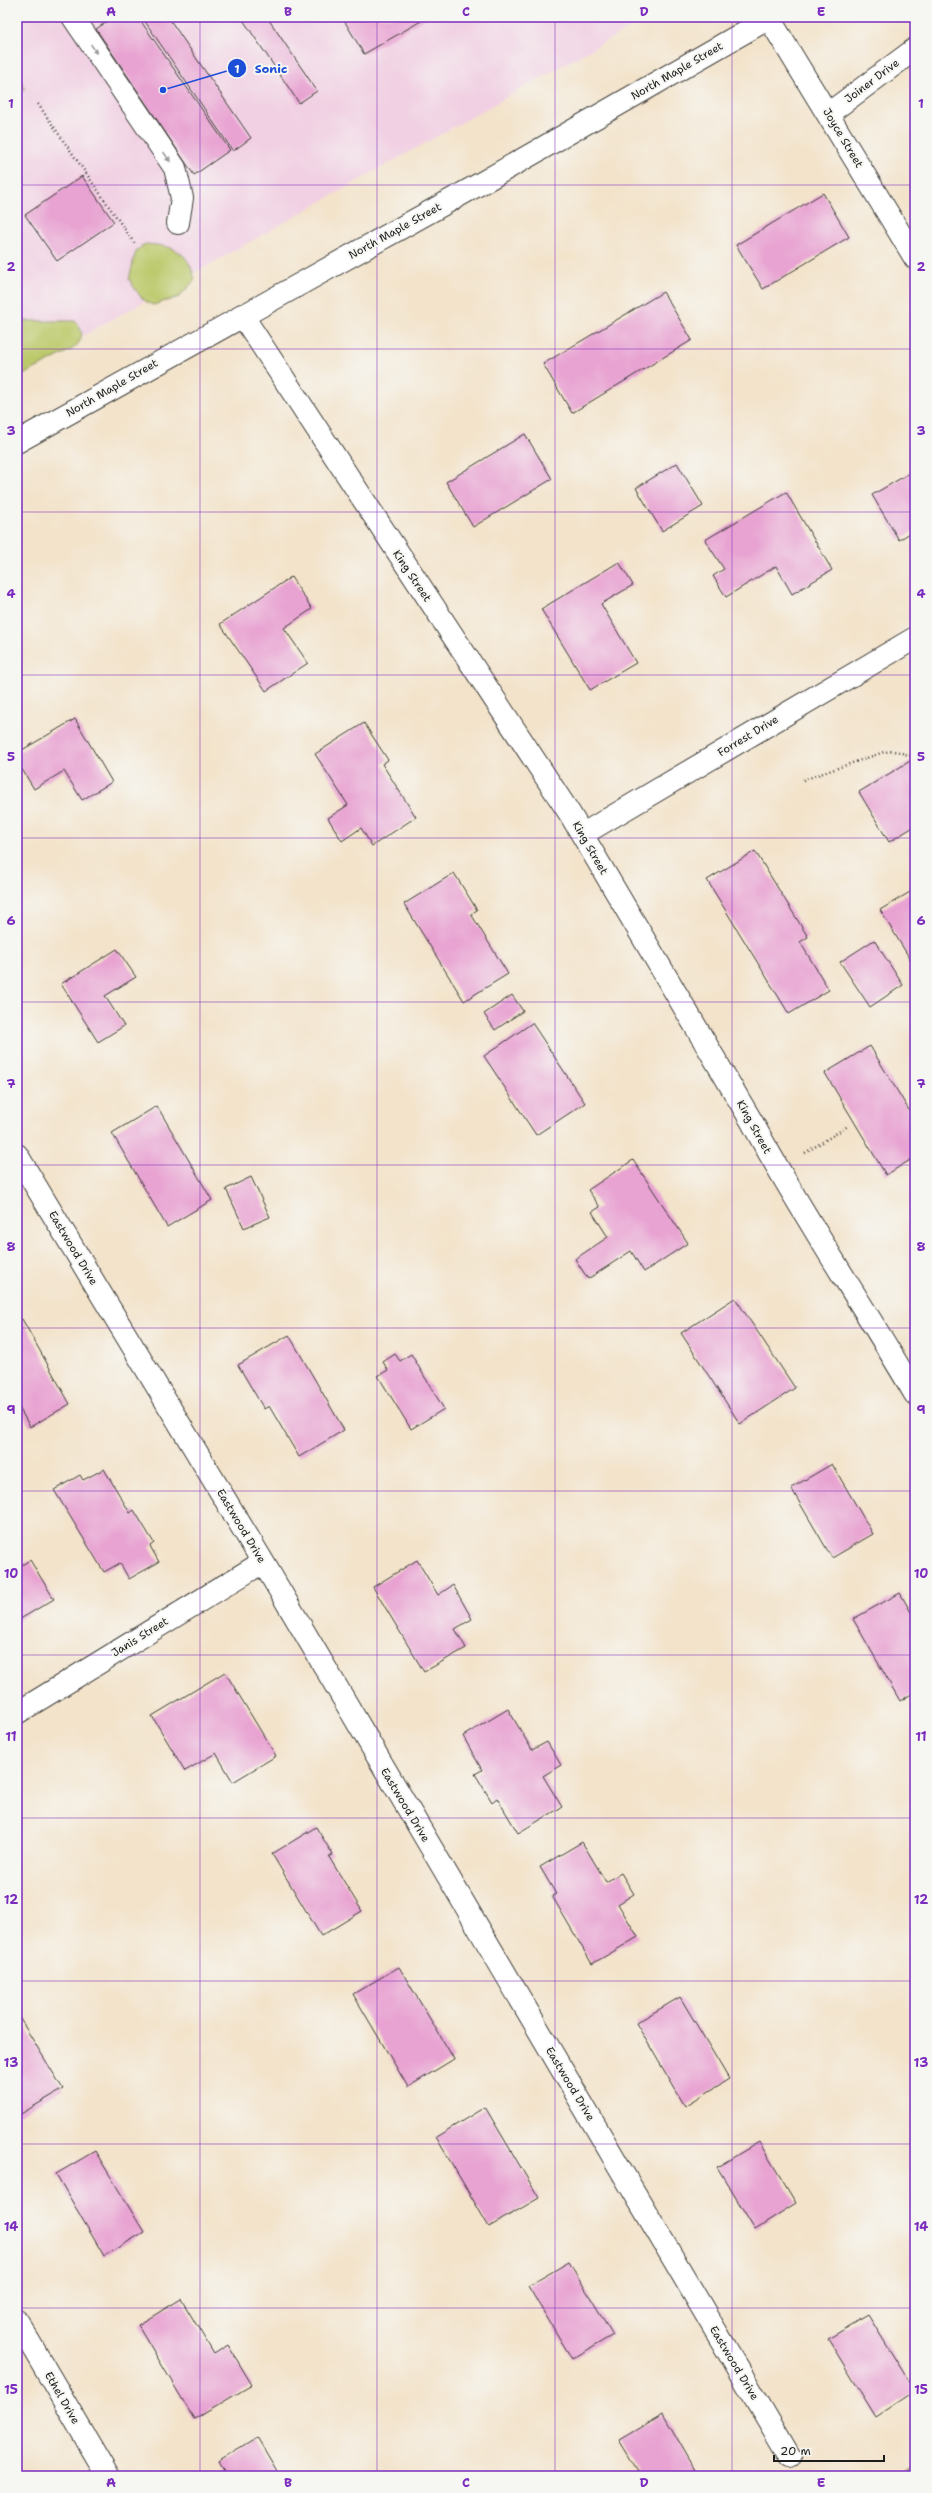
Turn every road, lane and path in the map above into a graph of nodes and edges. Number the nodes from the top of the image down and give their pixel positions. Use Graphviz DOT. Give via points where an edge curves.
graph roads {
  1 [pos="72,17"];
  2 [pos="770,18"];
  3 [pos="915,49"];
  4 [pos="38,104"];
  5 [pos="828,114"];
  6 [pos="178,223"];
  7 [pos="135,244"];
  8 [pos="915,258"];
  9 [pos="242,315"];
  10 [pos="17,442"];
  11 [pos="915,638"];
  12 [pos="911,756"];
  13 [pos="803,780"];
  14 [pos="582,834"];
  15 [pos="848,1126"];
  16 [pos="17,1155"];
  17 [pos="777,1170"];
  18 [pos="915,1394"];
  19 [pos="263,1562"];
  20 [pos="17,1713"];
  21 [pos="17,2321"];
  22 [pos="790,2457"];
  23 [pos="108,2476"];
  1 -- 6 [label="street, one-way" via="175,168 182,198"];
  2 -- 5 [label="street, Joyce Street"];
  2 -- 9 [label="street, North Maple Street" via="485,181"];
  3 -- 5 [label="street, Joiner Drive"];
  4 -- 7 [label="path"];
  5 -- 8 [label="street, Joyce Street"];
  9 -- 10 [label="street, North Maple Street"];
  9 -- 14 [label="street, King Street"];
  11 -- 14 [label="street, Forrest Drive"];
  12 -- 13 [label="path" via="896,751 884,752"];
  14 -- 17 [label="street, King Street" via="752,1122"];
  15 -- 17 [label="path"];
  16 -- 19 [label="street, Eastwood Drive"];
  17 -- 18 [label="street, King Street"];
  19 -- 20 [label="street, Janis Street"];
  19 -- 22 [label="street, Eastwood Drive"];
  21 -- 23 [label="street, Ethel Drive"];
}
